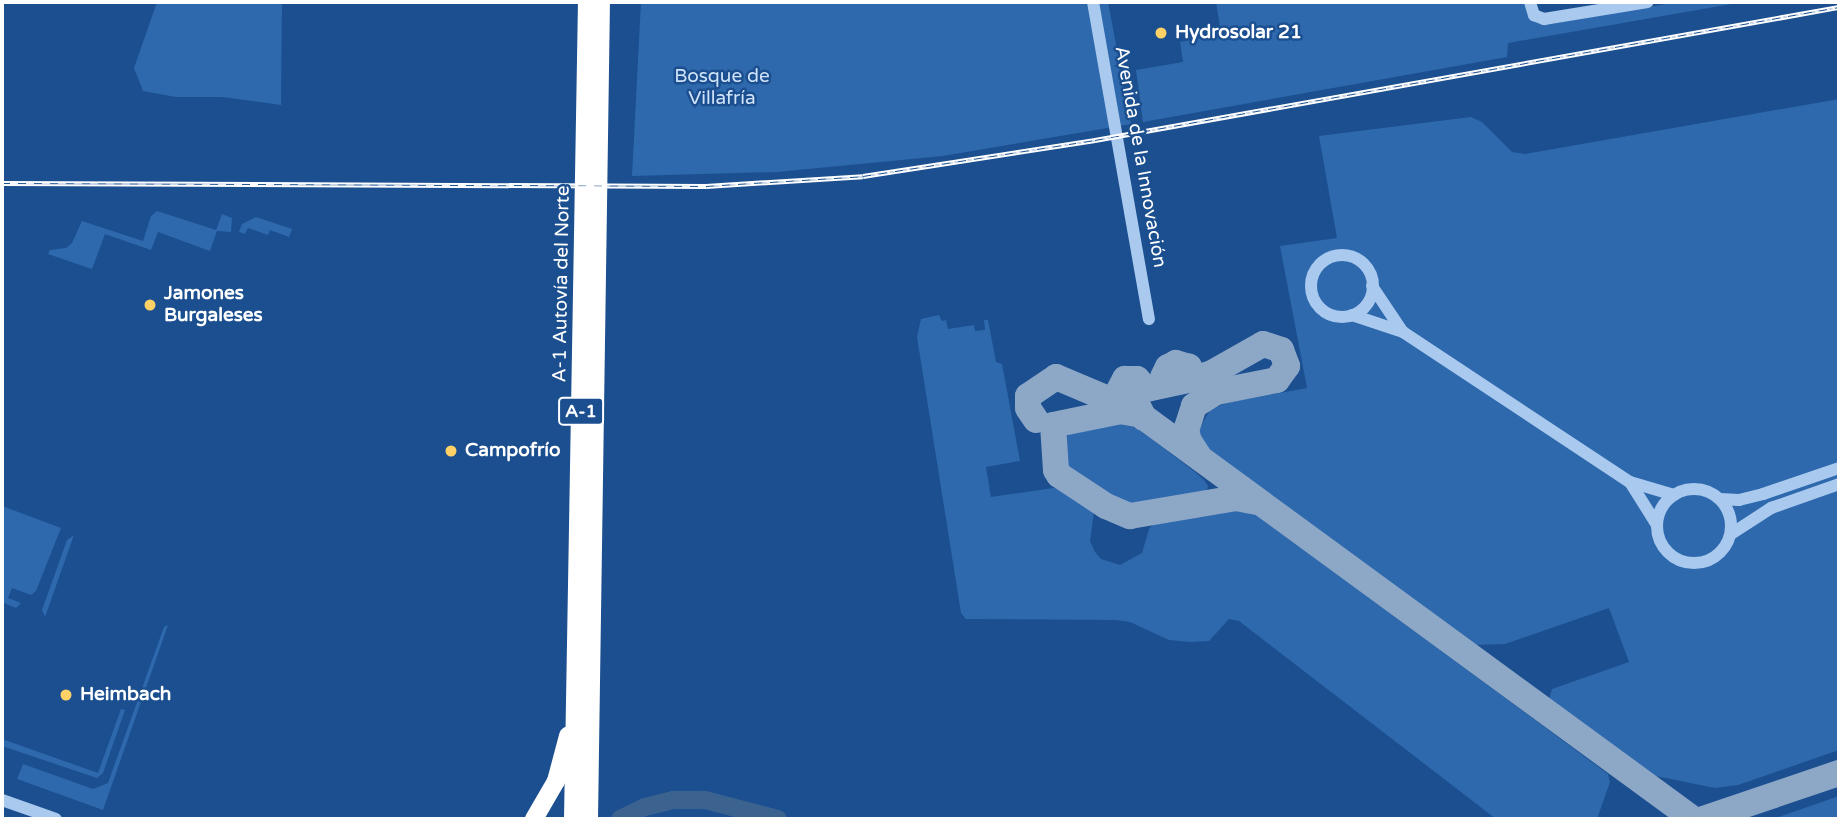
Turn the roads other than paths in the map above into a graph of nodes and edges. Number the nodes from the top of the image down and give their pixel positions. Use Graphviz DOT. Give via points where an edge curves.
graph roads {
  1 [pos="587,2"];
  2 [pos="601,2"];
  3 [pos="1093,2"];
  4 [pos="1530,2"];
  5 [pos="1648,2"];
  6 [pos="1372,286"];
  7 [pos="1352,315"];
  8 [pos="1149,319"];
  9 [pos="1403,332"];
  10 [pos="1839,468"];
  11 [pos="1630,482"];
  12 [pos="1839,484"];
  13 [pos="1675,495"];
  14 [pos="1720,499"];
  15 [pos="580,509"];
  16 [pos="1657,525"];
  17 [pos="1731,534"];
  18 [pos="2,800"];
  19 [pos="56,819"];
  20 [pos="534,819"];
  21 [pos="573,819"];
  22 [pos="589,819"];
  1 -- 15 [label="highway, A-1 Autovía del Norte / A-1"];
  2 -- 22 [label="highway, A-1 Autovía del Norte / A-1"];
  3 -- 8 [label="street, Avenida de la Innovación"];
  4 -- 5 [label="street" via="1534,15 1544,19"];
  6 -- 7 [label="street" via="1370,299"];
  6 -- 7 [label="street" via="1368,270 1353,257 1333,257 1316,269 1311,288 1319,307 1336,316"];
  6 -- 9 [label="street"];
  7 -- 9 [label="street"];
  9 -- 11 [label="street"];
  10 -- 14 [label="street" via="1763,494"];
  11 -- 13 [label="street"];
  11 -- 16 [label="street"];
  12 -- 17 [label="street" via="1771,508"];
  13 -- 14 [label="street" via="1698,489"];
  13 -- 16 [label="street" via="1665,503"];
  14 -- 17 [label="street" via="1731,521"];
  15 -- 20 [label="highway" via="572,548 567,741 556,781"];
  15 -- 21 [label="highway, A-1 Autovía del Norte / A-1"];
  16 -- 17 [label="street" via="1664,548 1673,557 1696,564 1719,554"];
  18 -- 19 [label="street"];
}
